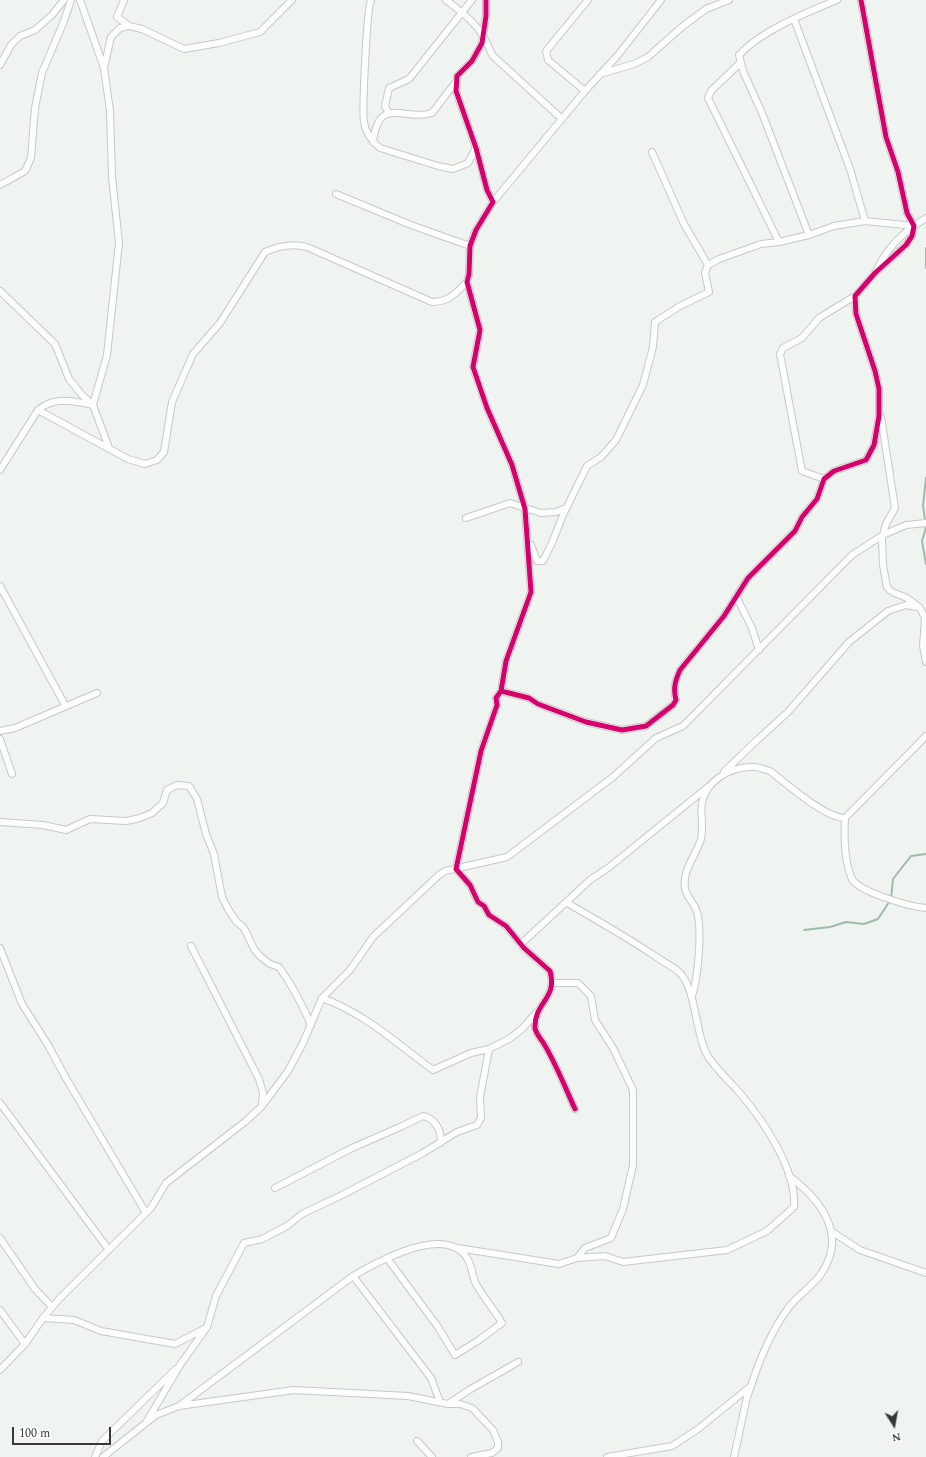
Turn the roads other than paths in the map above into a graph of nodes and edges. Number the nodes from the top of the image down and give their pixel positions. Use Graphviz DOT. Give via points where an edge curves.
graph roads {
  1 [pos="64,0"];
  2 [pos="71,0"];
  3 [pos="80,0"];
  4 [pos="124,0"];
  5 [pos="292,0"];
  6 [pos="371,0"];
  7 [pos="446,0"];
  8 [pos="472,0"];
  9 [pos="486,0"];
  10 [pos="588,0"];
  11 [pos="661,0"];
  12 [pos="729,0"];
  13 [pos="837,0"];
  14 [pos="861,0"];
  15 [pos="463,13"];
  16 [pos="794,19"];
  17 [pos="129,26"];
  18 [pos="484,36"];
  19 [pos="740,63"];
  20 [pos="0,65"];
  21 [pos="104,68"];
  22 [pos="599,75"];
  23 [pos="455,83"];
  24 [pos="585,91"];
  25 [pos="388,112"];
  26 [pos="562,119"];
  27 [pos="373,142"];
  28 [pos="476,148"];
  29 [pos="652,152"];
  30 [pos="0,186"];
  31 [pos="336,194"];
  32 [pos="493,202"];
  33 [pos="926,218"];
  34 [pos="865,221"];
  35 [pos="914,226"];
  36 [pos="808,235"];
  37 [pos="779,242"];
  38 [pos="470,246"];
  39 [pos="708,265"];
  40 [pos="875,273"];
  41 [pos="467,282"];
  42 [pos="0,290"];
  43 [pos="855,296"];
  44 [pos="93,405"];
  45 [pos="38,410"];
  46 [pos="879,414"];
  47 [pos="109,448"];
  48 [pos="0,470"];
  49 [pos="824,479"];
  50 [pos="566,508"];
  51 [pos="525,509"];
  52 [pos="466,518"];
  53 [pos="926,523"];
  54 [pos="883,535"];
  55 [pos="528,538"];
  56 [pos="0,586"];
  57 [pos="736,596"];
  58 [pos="920,608"];
  59 [pos="759,650"];
  60 [pos="926,662"];
  61 [pos="501,691"];
  62 [pos="97,693"];
  63 [pos="65,706"];
  64 [pos="0,731"];
  65 [pos="926,736"];
  66 [pos="0,739"];
  67 [pos="724,772"];
  68 [pos="12,774"];
  69 [pos="712,784"];
  70 [pos="845,818"];
  71 [pos="0,822"];
  72 [pos="456,870"];
  73 [pos="567,902"];
  74 [pos="926,908"];
  75 [pos="521,944"];
  76 [pos="191,946"];
  77 [pos="0,948"];
  78 [pos="552,983"];
  79 [pos="692,996"];
  80 [pos="322,998"];
  81 [pos="537,1012"];
  82 [pos="311,1025"];
  83 [pos="489,1049"];
  84 [pos="0,1103"];
  85 [pos="262,1106"];
  86 [pos="575,1108"];
  87 [pos="440,1143"];
  88 [pos="789,1176"];
  89 [pos="275,1188"];
  90 [pos="146,1213"];
  91 [pos="831,1231"];
  92 [pos="0,1238"];
  93 [pos="456,1248"];
  94 [pos="109,1250"];
  95 [pos="387,1258"];
  96 [pos="577,1258"];
  97 [pos="926,1273"];
  98 [pos="353,1276"];
  99 [pos="52,1307"];
  100 [pos="0,1310"];
  101 [pos="43,1318"];
  102 [pos="207,1328"];
  103 [pos="25,1344"];
  104 [pos="518,1362"];
  105 [pos="180,1365"];
  106 [pos="0,1370"];
  107 [pos="751,1386"];
  108 [pos="440,1402"];
  109 [pos="448,1404"];
  110 [pos="179,1406"];
  111 [pos="147,1421"];
  112 [pos="417,1441"];
  113 [pos="95,1457"];
  114 [pos="103,1457"];
  115 [pos="432,1457"];
  116 [pos="471,1457"];
  117 [pos="607,1457"];
  118 [pos="734,1457"];
  1 -- 20 [label="street" via="35,30 20,36 11,45"];
  2 -- 30 [label="street" via="42,73 35,108 31,158 26,171"];
  3 -- 21 [label="street"];
  4 -- 17 [label="street" via="117,17"];
  5 -- 17 [label="street" via="260,32 184,49 142,29"];
  6 -- 27 [label="street" via="365,70 364,123"];
  7 -- 15 [label="street"];
  8 -- 15 [label="street"];
  9 -- 18 [label="street"];
  10 -- 24 [label="street" via="546,51 548,60"];
  11 -- 22 [label="street"];
  12 -- 22 [label="street" via="706,9 648,57"];
  13 -- 16 [label="street"];
  14 -- 35 [label="street" via="886,137 898,172 907,213"];
  15 -- 18 [label="street"];
  15 -- 25 [label="street" via="410,78 389,88 385,106"];
  16 -- 19 [label="street" via="748,46 739,55"];
  16 -- 34 [label="street" via="850,169"];
  17 -- 21 [label="street" via="120,28 111,37"];
  18 -- 23 [label="street" via="472,61 457,76"];
  18 -- 26 [label="street" via="493,56"];
  19 -- 36 [label="street"];
  19 -- 37 [label="street" via="708,98"];
  21 -- 44 [label="street" via="110,111 112,177 119,243 107,355"];
  22 -- 24 [label="street"];
  23 -- 25 [label="street" via="432,113 414,115"];
  23 -- 28 [label="street"];
  24 -- 26 [label="street"];
  25 -- 27 [label="street" via="380,120 374,132"];
  26 -- 32 [label="street"];
  27 -- 28 [label="street" via="380,148 453,169 468,163"];
  28 -- 32 [label="street" via="487,190"];
  29 -- 39 [label="street" via="684,224"];
  31 -- 38 [label="street"];
  32 -- 38 [label="street" via="476,230"];
  33 -- 35 [label="street"];
  34 -- 35 [label="street"];
  34 -- 36 [label="street" via="834,226"];
  35 -- 40 [label="street" via="891,248 879,263"];
  35 -- 40 [label="street" via="912,236 906,245"];
  36 -- 37 [label="street"];
  37 -- 39 [label="street" via="761,244"];
  38 -- 41 [label="street"];
  39 -- 50 [label="street" via="705,273 709,292 655,322 653,347 643,385 616,440 587,466"];
  40 -- 43 [label="street"];
  41 -- 47 [label="street" via="452,297 442,302 432,302 307,247 287,245 265,252 220,323 193,354 172,402 164,452 157,460 145,464"];
  41 -- 51 [label="street" via="480,330 474,367 487,408 512,465"];
  42 -- 44 [label="street" via="55,344 69,379"];
  43 -- 46 [label="street" via="856,314 879,388"];
  43 -- 49 [label="street" via="819,318 802,338 783,348 780,354 802,471"];
  44 -- 45 [label="street" via="56,401"];
  44 -- 47 [label="street"];
  45 -- 47 [label="street"];
  45 -- 48 [label="street"];
  46 -- 49 [label="street" via="874,445 866,460 834,471"];
  46 -- 54 [label="street" via="882,418 895,508"];
  49 -- 57 [label="street" via="817,499 802,517 796,532 748,578"];
  50 -- 51 [label="street" via="541,513"];
  50 -- 55 [label="street" via="543,561 537,561"];
  51 -- 52 [label="street" via="510,503"];
  51 -- 55 [label="street"];
  53 -- 54 [label="street" via="906,525"];
  54 -- 58 [label="street" via="883,565 887,587"];
  54 -- 59 [label="street" via="852,555"];
  55 -- 61 [label="street" via="531,592 506,661"];
  56 -- 63 [label="street"];
  57 -- 59 [label="street" via="752,628"];
  57 -- 61 [label="street" via="724,616 680,670 675,679 673,691 676,700 673,705 646,726 622,730 599,726 547,708 529,698"];
  58 -- 60 [label="street" via="925,618 923,646"];
  58 -- 67 [label="street" via="906,605 888,611 855,637 788,712"];
  59 -- 72 [label="street" via="683,726 656,738 613,777 507,857"];
  61 -- 72 [label="street" via="496,698 481,751"];
  62 -- 63 [label="street"];
  63 -- 64 [label="street" via="15,728"];
  65 -- 70 [label="street"];
  66 -- 68 [label="street"];
  67 -- 69 [label="street"];
  67 -- 70 [label="street" via="749,766 770,772 826,812 837,818"];
  69 -- 73 [label="street" via="590,880"];
  69 -- 79 [label="street" via="702,802 701,838 687,869 685,888 696,908 699,926 698,966"];
  70 -- 74 [label="street" via="844,839 853,880 860,886 906,905"];
  71 -- 82 [label="street" via="66,830 90,819 140,818 152,813 163,803 167,790 177,786 189,786 198,799 206,834 214,854 222,897 228,909 244,928 261,957 279,967 301,1000"];
  72 -- 75 [label="street" via="470,885 478,902 489,915 506,926"];
  72 -- 80 [label="street" via="445,871 439,875 373,937 350,970"];
  73 -- 75 [label="street"];
  73 -- 79 [label="street" via="673,967 680,973"];
  75 -- 78 [label="street" via="550,971"];
  76 -- 85 [label="street" via="259,1079 263,1093"];
  77 -- 90 [label="street" via="22,1004"];
  78 -- 81 [label="street" via="548,997"];
  78 -- 96 [label="street" via="578,983 586,988 593,1001 595,1020 613,1048 633,1090 634,1165 621,1215 611,1238 584,1248"];
  79 -- 88 [label="street" via="696,1022 706,1053 765,1124 776,1142"];
  80 -- 82 [label="street"];
  80 -- 83 [label="street" via="345,1006 366,1019 433,1070 471,1053"];
  81 -- 83 [label="street" via="514,1036"];
  81 -- 86 [label="street" via="535,1030"];
  82 -- 85 [label="street" via="288,1071"];
  83 -- 87 [label="street" via="480,1097 481,1118 478,1125 457,1132"];
  84 -- 94 [label="street"];
  85 -- 90 [label="street" via="166,1183"];
  87 -- 89 [label="street" via="441,1138 435,1123 423,1116 352,1148"];
  87 -- 102 [label="street" via="302,1214 287,1226 262,1239 244,1243 216,1296"];
  88 -- 91 [label="street" via="807,1190 825,1213"];
  88 -- 96 [label="street" via="795,1196 794,1207 766,1231 727,1250 623,1262 605,1256"];
  90 -- 94 [label="street"];
  91 -- 97 [label="street" via="860,1250"];
  91 -- 107 [label="street" via="832,1248 828,1261 812,1285 790,1306 763,1352"];
  92 -- 99 [label="street" via="35,1289"];
  93 -- 95 [label="street" via="448,1244 436,1244"];
  93 -- 95 [label="street" via="467,1258 478,1287 502,1323 455,1355 438,1327"];
  93 -- 96 [label="street" via="559,1264"];
  94 -- 99 [label="street"];
  95 -- 98 [label="street"];
  98 -- 108 [label="street" via="430,1378"];
  98 -- 110 [label="street"];
  99 -- 101 [label="street"];
  100 -- 103 [label="street"];
  101 -- 102 [label="street" via="74,1320 101,1331 175,1344"];
  101 -- 103 [label="street"];
  102 -- 105 [label="street"];
  103 -- 106 [label="street"];
  104 -- 109 [label="street"];
  105 -- 111 [label="street"];
  105 -- 113 [label="street" via="102,1441"];
  107 -- 117 [label="street" via="698,1429 672,1446"];
  107 -- 118 [label="street"];
  108 -- 109 [label="street"];
  108 -- 110 [label="street" via="408,1396 294,1390"];
  109 -- 116 [label="street" via="472,1408 493,1430 498,1448 492,1453"];
  110 -- 111 [label="street"];
  111 -- 114 [label="street" via="138,1431"];
  112 -- 115 [label="street"];
}
